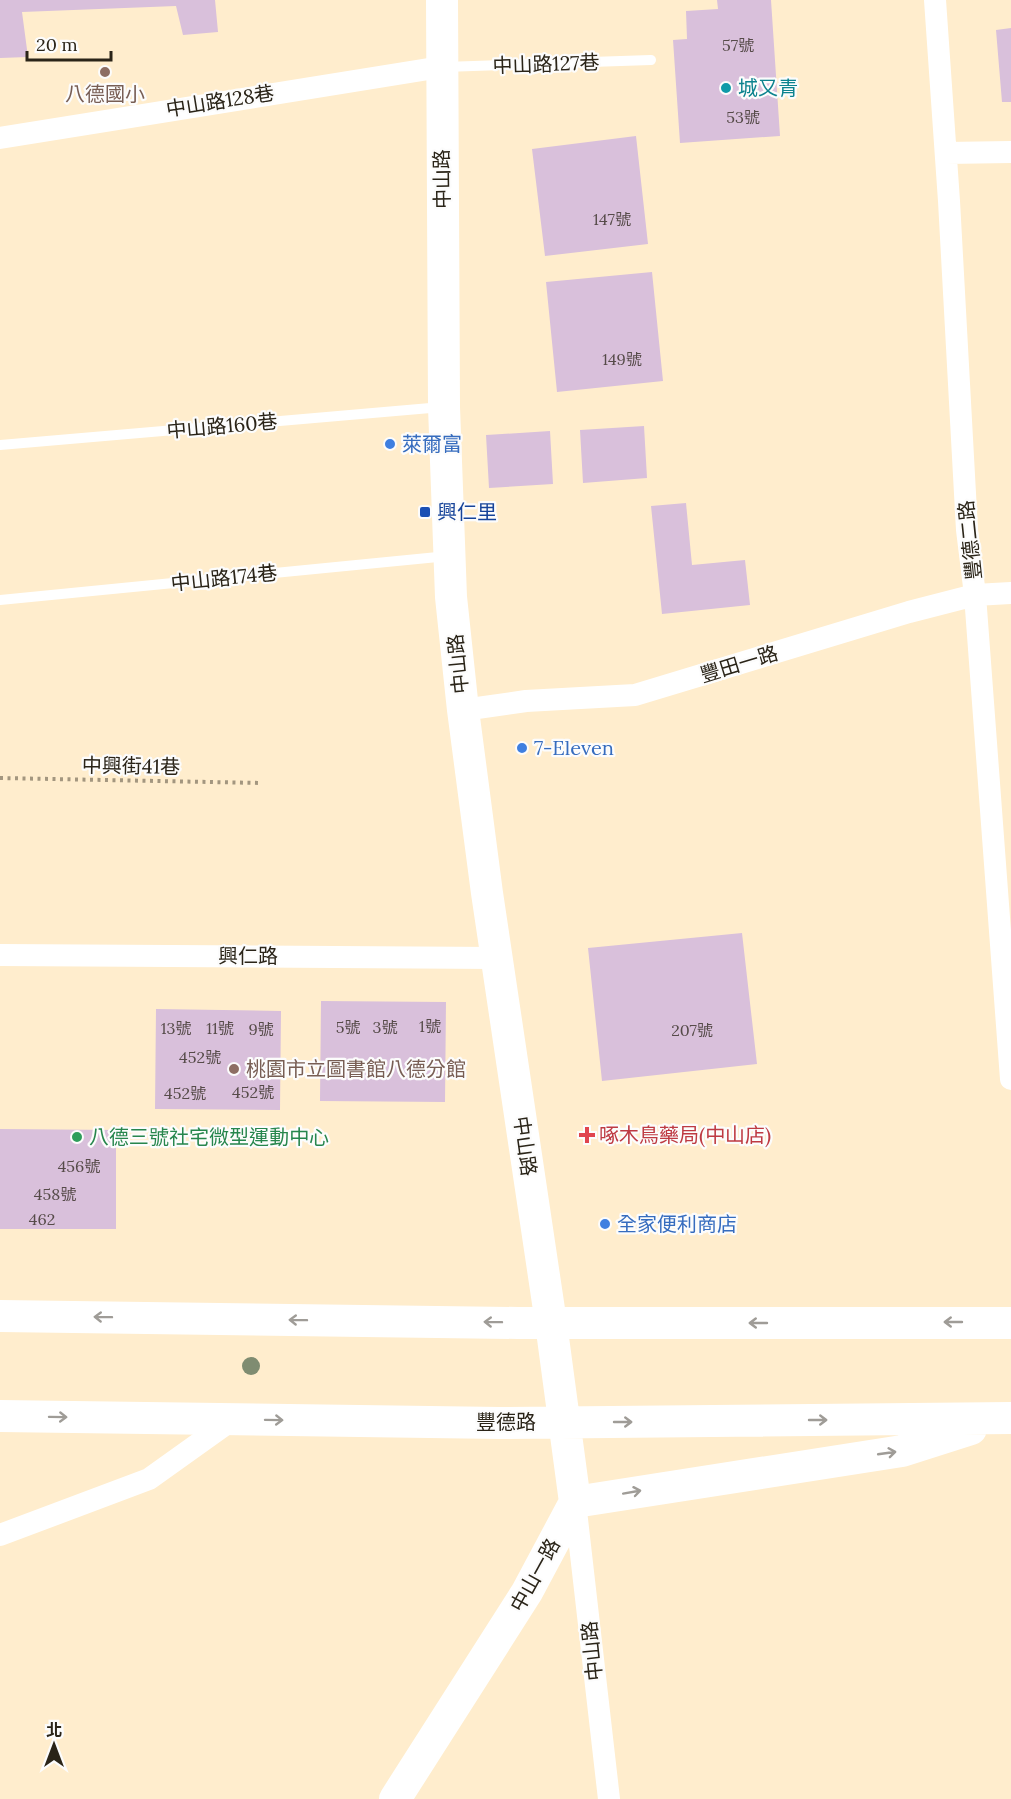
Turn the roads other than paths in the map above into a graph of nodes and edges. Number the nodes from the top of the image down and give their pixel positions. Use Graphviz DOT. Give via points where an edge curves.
graph roads {
  1 [pos="442,0"];
  2 [pos="934,0"];
  3 [pos="651,60"];
  4 [pos="441,67"];
  5 [pos="0,138"];
  6 [pos="1011,152"];
  7 [pos="946,153"];
  8 [pos="444,406"];
  9 [pos="0,445"];
  10 [pos="449,556"];
  11 [pos="1011,593"];
  12 [pos="975,596"];
  13 [pos="0,600"];
  14 [pos="463,710"];
  15 [pos="0,955"];
  16 [pos="497,957"];
  17 [pos="1011,1079"];
  18 [pos="0,1316"];
  19 [pos="551,1323"];
  20 [pos="1011,1323"];
  21 [pos="0,1416"];
  22 [pos="1006,1418"];
  23 [pos="233,1419"];
  24 [pos="565,1422"];
  25 [pos="575,1502"];
  26 [pos="0,1535"];
  27 [pos="395,1799"];
  28 [pos="609,1799"];
  1 -- 4 [label="street, 中山路"];
  2 -- 7 [label="street, 豐德二路"];
  3 -- 4 [label="lane, 中山路127巷"];
  4 -- 5 [label="street, 中山路128巷"];
  4 -- 8 [label="street, 中山路"];
  6 -- 7 [label="street"];
  7 -- 12 [label="street, 豐德二路" via="967,530"];
  8 -- 9 [label="lane, 中山路160巷"];
  8 -- 10 [label="street, 中山路"];
  10 -- 13 [label="lane, 中山路174巷"];
  10 -- 14 [label="street, 中山路"];
  11 -- 12 [label="street, 豐田一路"];
  12 -- 14 [label="street, 豐田一路" via="909,612 635,695 526,701"];
  12 -- 17 [label="street, 豐德二路"];
  14 -- 16 [label="street, 中山路"];
  15 -- 16 [label="street, 興仁路"];
  16 -- 19 [label="street, 中山路"];
  19 -- 18 [label="street, one-way"];
  20 -- 19 [label="street, one-way"];
  19 -- 24 [label="street"];
  21 -- 23 [label="street, 豐德路, one-way"];
  24 -- 22 [label="street, 豐德路, one-way"];
  25 -- 22 [label="street, one-way" via="902,1451"];
  23 -- 24 [label="street, 豐德路, one-way"];
  23 -- 26 [label="street" via="149,1479"];
  24 -- 25 [label="street"];
  25 -- 27 [label="street, 中山一路" via="527,1592"];
  25 -- 28 [label="street, 中山路"];
}
